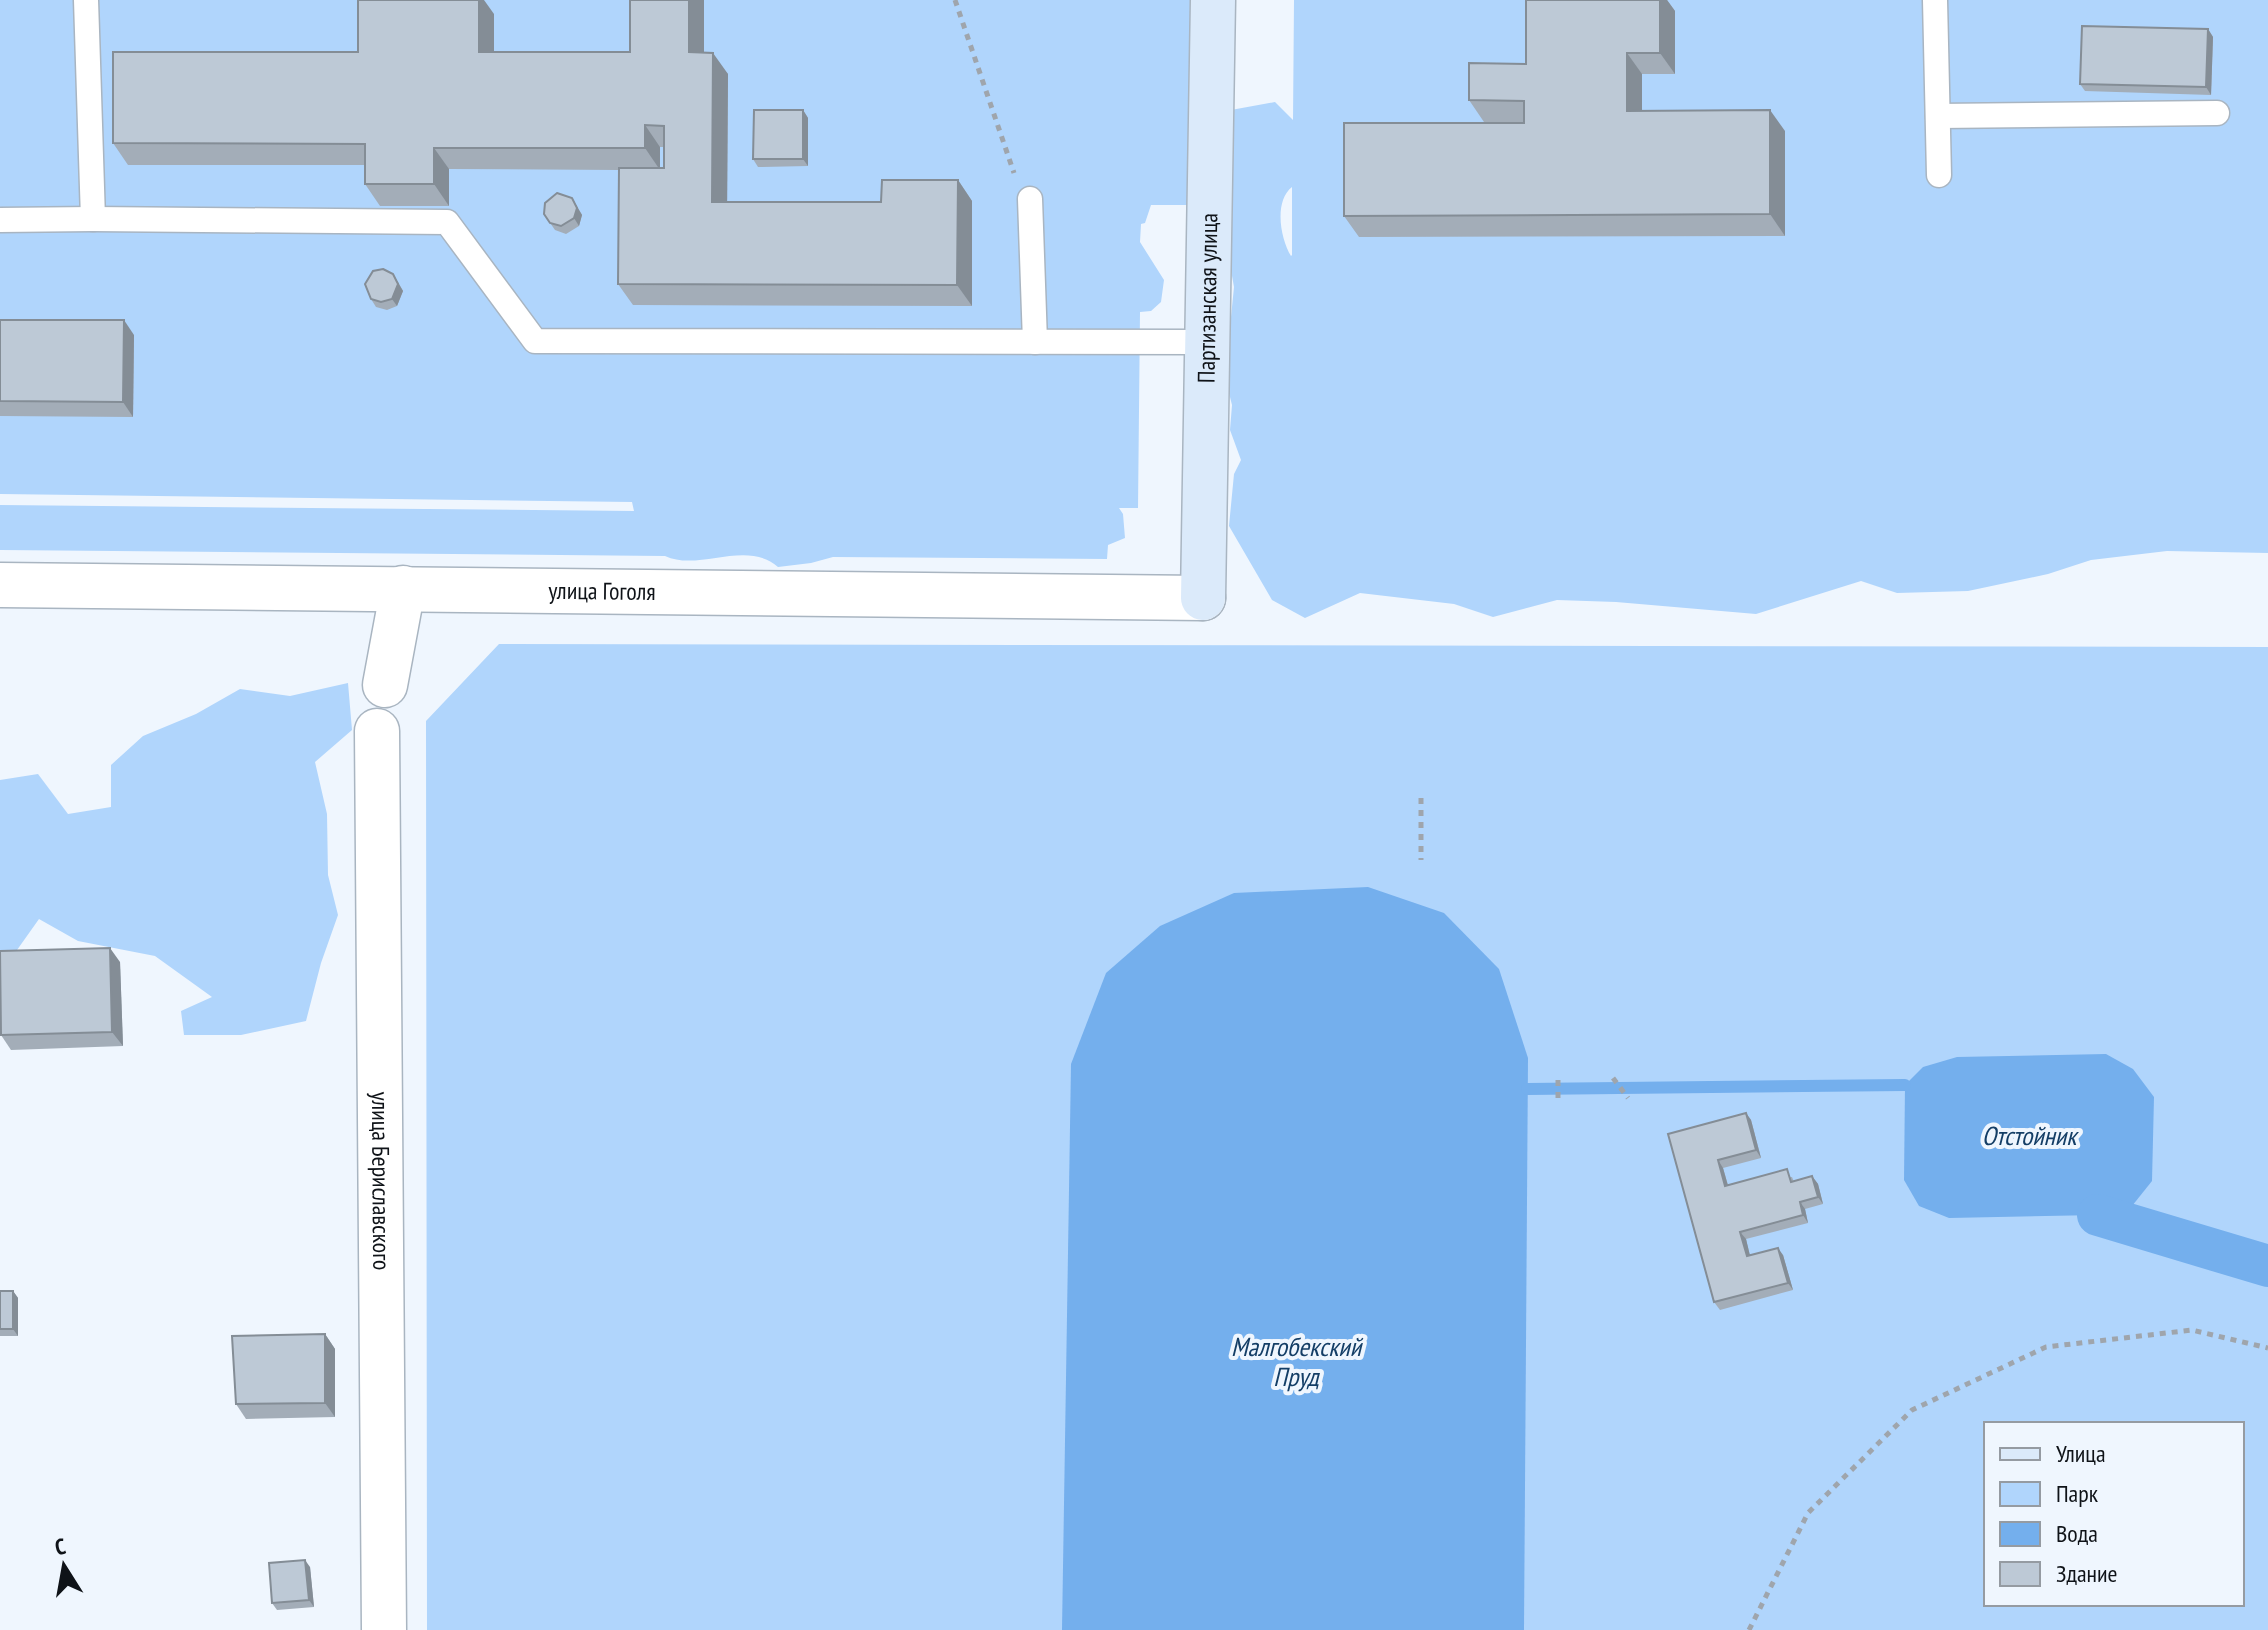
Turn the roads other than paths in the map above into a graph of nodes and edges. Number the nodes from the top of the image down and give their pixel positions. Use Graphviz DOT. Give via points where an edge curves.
graph roads {
  1 [pos="86,0"];
  2 [pos="1213,0"];
  3 [pos="1935,0"];
  4 [pos="2217,113"];
  5 [pos="1938,116"];
  6 [pos="1939,175"];
  7 [pos="1030,199"];
  8 [pos="93,219"];
  9 [pos="0,220"];
  10 [pos="1035,342"];
  11 [pos="1208,342"];
  12 [pos="0,585"];
  13 [pos="403,588"];
  14 [pos="1203,598"];
  15 [pos="385,685"];
  16 [pos="377,731"];
  17 [pos="384,1630"];
  1 -- 8 [label="lane"];
  2 -- 11 [label="street, Партизанская улица"];
  3 -- 5 [label="lane"];
  4 -- 5 [label="lane"];
  5 -- 6 [label="lane"];
  7 -- 10 [label="lane"];
  8 -- 9 [label="lane"];
  8 -- 10 [label="lane" via="447,222 535,341"];
  10 -- 11 [label="lane"];
  11 -- 14 [label="street, Партизанская улица"];
  12 -- 13 [label="street, улица Гоголя"];
  13 -- 14 [label="street, улица Гоголя"];
  13 -- 15 [label="street"];
  16 -- 17 [label="street, улица Бериславского"];
}
